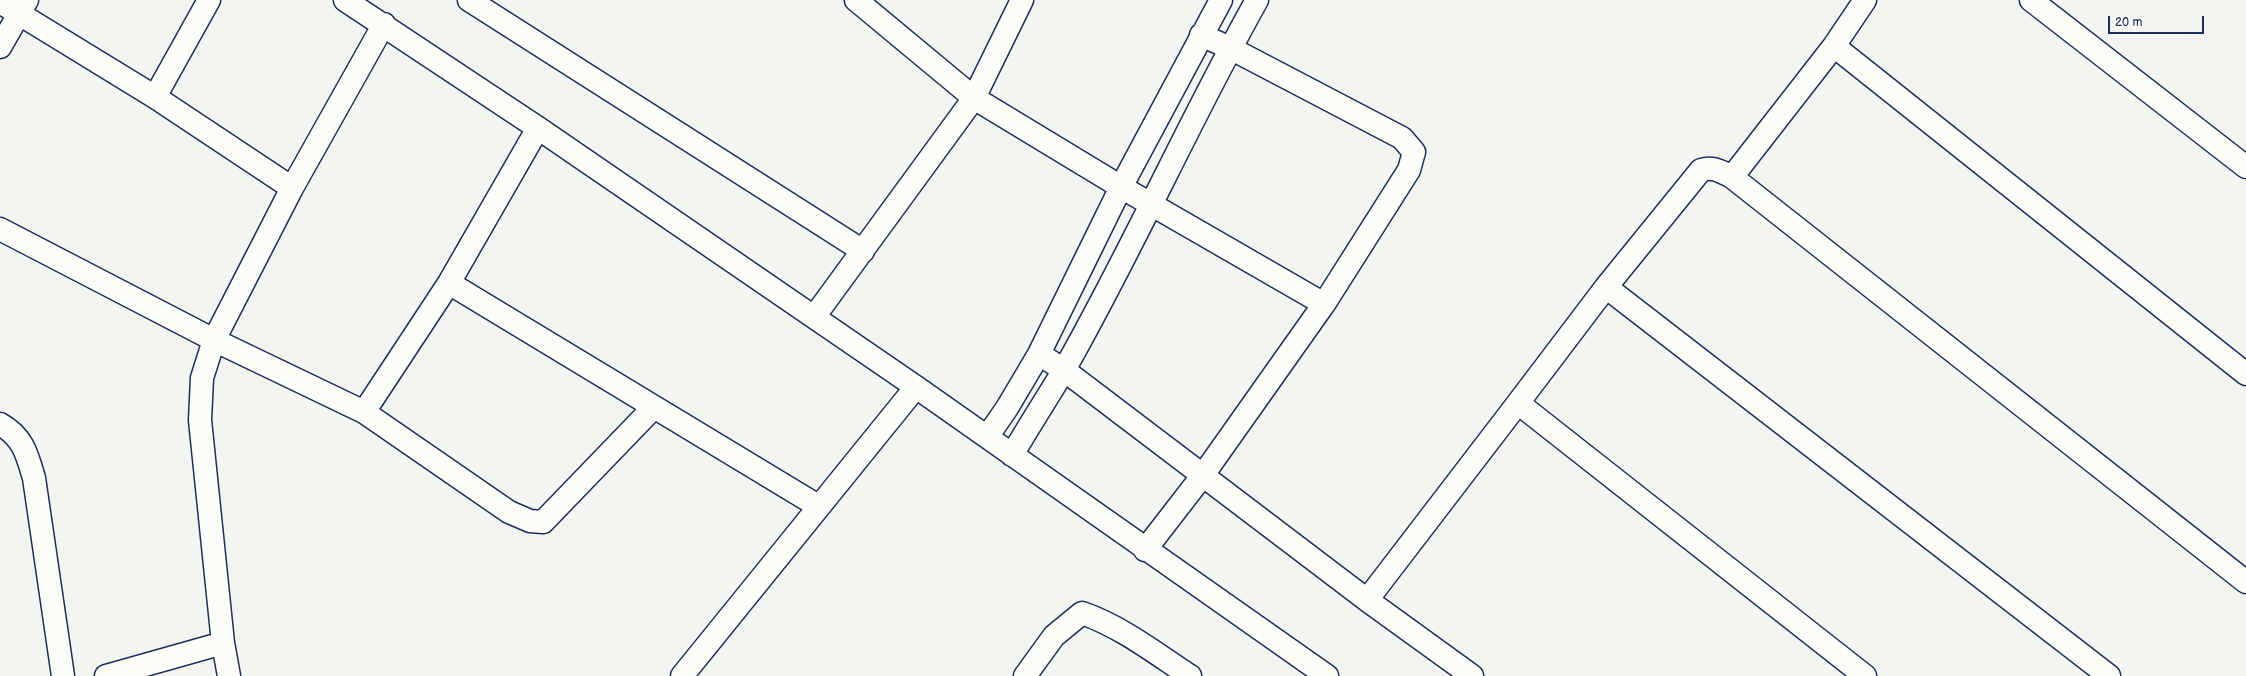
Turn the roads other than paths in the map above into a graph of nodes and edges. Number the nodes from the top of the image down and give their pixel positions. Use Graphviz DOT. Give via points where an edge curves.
graph roads {
  1 [pos="209,0"];
  2 [pos="345,0"];
  3 [pos="469,0"];
  4 [pos="856,0"];
  5 [pos="1022,0"];
  6 [pos="1221,0"];
  7 [pos="1257,0"];
  8 [pos="1865,0"];
  9 [pos="2031,0"];
  10 [pos="0,2"];
  11 [pos="24,7"];
  12 [pos="384,24"];
  13 [pos="1201,35"];
  14 [pos="0,46"];
  15 [pos="1834,46"];
  16 [pos="1230,48"];
  17 [pos="155,97"];
  18 [pos="974,98"];
  19 [pos="538,128"];
  20 [pos="2246,167"];
  21 [pos="1732,177"];
  22 [pos="1122,187"];
  23 [pos="292,188"];
  24 [pos="1151,203"];
  25 [pos="0,229"];
  26 [pos="863,250"];
  27 [pos="449,283"];
  28 [pos="1606,287"];
  29 [pos="1324,304"];
  30 [pos="814,317"];
  31 [pos="214,340"];
  32 [pos="1039,354"];
  33 [pos="1064,370"];
  34 [pos="2246,374"];
  35 [pos="916,388"];
  36 [pos="1518,403"];
  37 [pos="654,408"];
  38 [pos="364,412"];
  39 [pos="0,424"];
  40 [pos="987,437"];
  41 [pos="1012,455"];
  42 [pos="1203,475"];
  43 [pos="818,506"];
  44 [pos="1145,550"];
  45 [pos="2246,582"];
  46 [pos="1367,600"];
  47 [pos="223,643"];
  48 [pos="63,676"];
  49 [pos="106,676"];
  50 [pos="229,676"];
  51 [pos="682,676"];
  52 [pos="1025,676"];
  53 [pos="1190,676"];
  54 [pos="1327,676"];
  55 [pos="1472,676"];
  56 [pos="1865,676"];
  57 [pos="2109,676"];
  1 -- 17 [label="street"];
  2 -- 12 [label="street"];
  3 -- 26 [label="street"];
  4 -- 18 [label="street"];
  5 -- 18 [label="street"];
  6 -- 13 [label="street"];
  7 -- 16 [label="street"];
  8 -- 15 [label="street"];
  9 -- 20 [label="street"];
  10 -- 11 [label="street"];
  11 -- 14 [label="street"];
  11 -- 17 [label="street"];
  12 -- 19 [label="street"];
  12 -- 23 [label="street"];
  13 -- 16 [label="street"];
  13 -- 22 [label="street"];
  15 -- 21 [label="street"];
  15 -- 34 [label="street"];
  16 -- 24 [label="street"];
  16 -- 29 [label="street" via="1402,138 1414,152 1409,170"];
  17 -- 23 [label="street"];
  18 -- 22 [label="street"];
  18 -- 26 [label="street"];
  19 -- 27 [label="street"];
  19 -- 30 [label="street"];
  21 -- 28 [label="street" via="1716,169 1701,170"];
  21 -- 45 [label="street"];
  22 -- 24 [label="street"];
  22 -- 32 [label="street"];
  23 -- 31 [label="street"];
  24 -- 29 [label="street"];
  24 -- 33 [label="street"];
  25 -- 31 [label="street"];
  26 -- 30 [label="street"];
  27 -- 37 [label="street"];
  27 -- 38 [label="street"];
  28 -- 36 [label="street"];
  28 -- 57 [label="street"];
  29 -- 42 [label="street"];
  30 -- 35 [label="street"];
  31 -- 38 [label="street"];
  31 -- 47 [label="street" via="202,378 200,420"];
  32 -- 33 [label="street"];
  32 -- 40 [label="street"];
  33 -- 41 [label="street"];
  33 -- 42 [label="street"];
  35 -- 40 [label="street"];
  35 -- 43 [label="street"];
  36 -- 46 [label="street"];
  36 -- 56 [label="street"];
  37 -- 38 [label="street" via="543,522 530,521 509,512"];
  37 -- 43 [label="street"];
  39 -- 48 [label="street" via="10,429 26,449 34,478"];
  40 -- 41 [label="street"];
  41 -- 44 [label="street"];
  42 -- 44 [label="street"];
  42 -- 46 [label="street"];
  43 -- 51 [label="street"];
  44 -- 54 [label="street"];
  46 -- 55 [label="street"];
  47 -- 49 [label="street"];
  47 -- 50 [label="street"];
  52 -- 53 [label="street" via="1054,636 1082,613 1124,632"];
}
